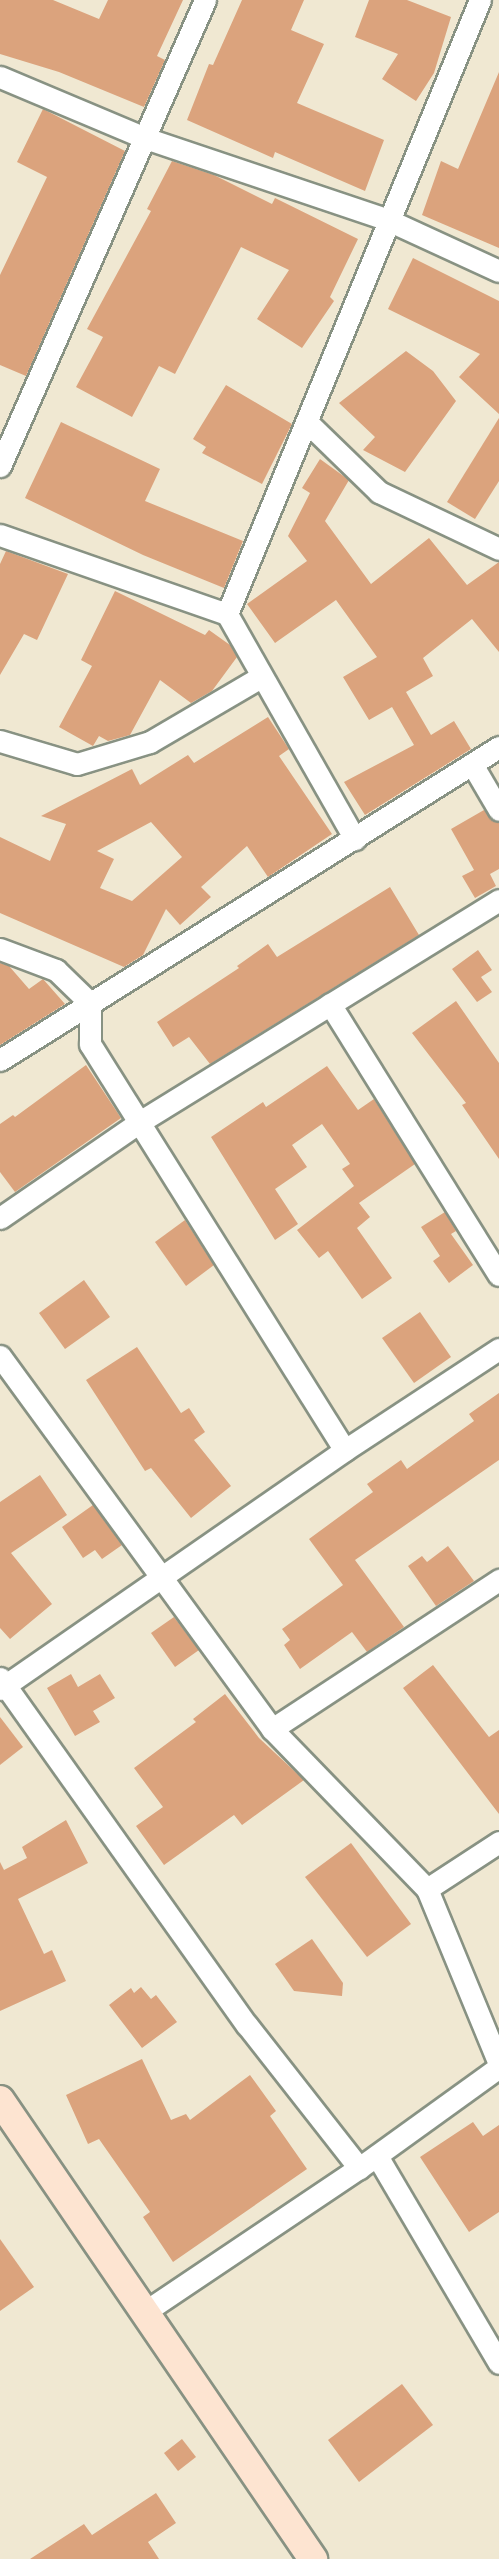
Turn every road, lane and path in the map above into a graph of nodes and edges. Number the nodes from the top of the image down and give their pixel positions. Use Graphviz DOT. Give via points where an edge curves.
graph roads {
  1 [pos="205,0"];
  2 [pos="480,0"];
  3 [pos="0,77"];
  4 [pos="145,138"];
  5 [pos="388,220"];
  6 [pos="499,271"];
  7 [pos="308,423"];
  8 [pos="0,466"];
  9 [pos="0,535"];
  10 [pos="499,549"];
  11 [pos="227,614"];
  12 [pos="261,677"];
  13 [pos="0,741"];
  14 [pos="499,747"];
  15 [pos="472,764"];
  16 [pos="499,810"];
  17 [pos="355,839"];
  18 [pos="499,900"];
  19 [pos="0,949"];
  20 [pos="90,1003"];
  21 [pos="330,1004"];
  22 [pos="0,1060"];
  23 [pos="138,1123"];
  24 [pos="0,1218"];
  25 [pos="499,1275"];
  26 [pos="499,1349"];
  27 [pos="0,1356"];
  28 [pos="345,1449"];
  29 [pos="160,1577"];
  30 [pos="499,1580"];
  31 [pos="2,1684"];
  32 [pos="272,1729"];
  33 [pos="499,1842"];
  34 [pos="427,1889"];
  35 [pos="499,2066"];
  36 [pos="0,2100"];
  37 [pos="377,2156"];
  38 [pos="359,2168"];
  39 [pos="143,2313"];
  40 [pos="499,2363"];
  41 [pos="313,2559"];
  1 -- 4 [label="street"];
  2 -- 5 [label="street"];
  3 -- 4 [label="street"];
  4 -- 5 [label="street"];
  4 -- 8 [label="street"];
  5 -- 6 [label="street"];
  5 -- 7 [label="street"];
  7 -- 10 [label="street" via="379,492"];
  7 -- 11 [label="street"];
  9 -- 11 [label="street"];
  11 -- 12 [label="street"];
  12 -- 13 [label="street" via="150,742 77,764"];
  12 -- 17 [label="street"];
  14 -- 15 [label="street"];
  15 -- 16 [label="street"];
  15 -- 17 [label="street"];
  17 -- 20 [label="street"];
  18 -- 21 [label="street"];
  19 -- 20 [label="street" via="56,970"];
  20 -- 22 [label="street"];
  20 -- 23 [label="street" via="90,1044"];
  21 -- 23 [label="street"];
  21 -- 25 [label="street"];
  23 -- 24 [label="street"];
  23 -- 28 [label="street"];
  26 -- 28 [label="street"];
  27 -- 29 [label="street"];
  28 -- 29 [label="street"];
  29 -- 31 [label="street"];
  29 -- 32 [label="street"];
  30 -- 32 [label="street"];
  31 -- 38 [label="street" via="247,2025"];
  32 -- 34 [label="street"];
  33 -- 34 [label="street"];
  34 -- 35 [label="street"];
  35 -- 37 [label="street"];
  36 -- 39 [label="street"];
  37 -- 38 [label="street"];
  37 -- 40 [label="street"];
  38 -- 39 [label="street"];
  39 -- 41 [label="street"];
}
